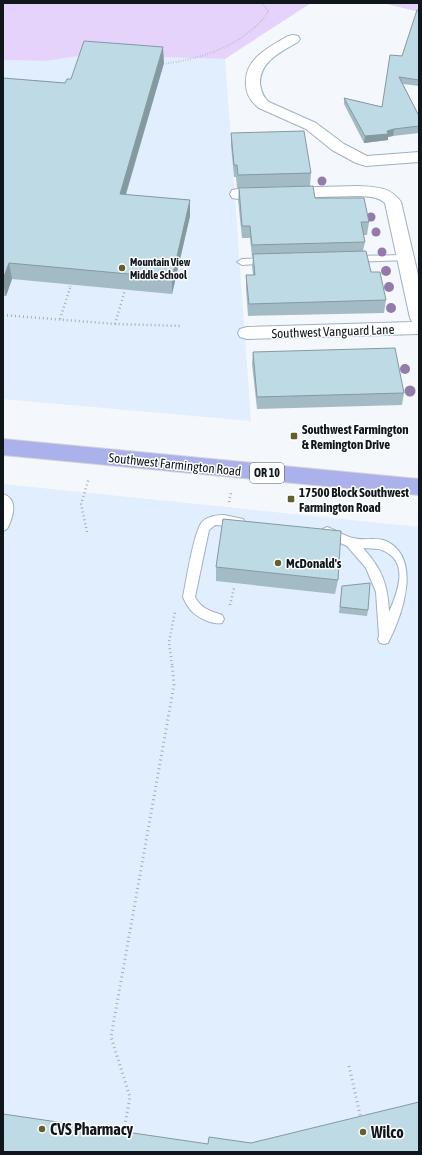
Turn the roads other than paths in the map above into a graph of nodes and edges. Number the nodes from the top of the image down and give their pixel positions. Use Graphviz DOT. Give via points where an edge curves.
graph roads {
  1 [pos="294,39"];
  2 [pos="419,157"];
  3 [pos="238,194"];
  4 [pos="406,258"];
  5 [pos="342,259"];
  6 [pos="280,261"];
  7 [pos="242,262"];
  8 [pos="419,318"];
  9 [pos="419,328"];
  10 [pos="247,333"];
  11 [pos="3,447"];
  12 [pos="419,486"];
  13 [pos="3,498"];
  14 [pos="253,524"];
  15 [pos="3,526"];
  16 [pos="316,530"];
  17 [pos="351,543"];
  18 [pos="218,620"];
  1 -- 2 [label="street" via="265,56 255,67 252,82 259,101 311,126 338,147 362,160"];
  3 -- 4 [label="street" via="379,192 393,202"];
  4 -- 5 [label="lane"];
  4 -- 8 [label="street"];
  6 -- 7 [label="lane"];
  9 -- 10 [label="street, Southwest Vanguard Lane"];
  11 -- 12 [label="main road, Southwest Farmington Road / OR 10"];
  13 -- 15 [label="lane" via="9,508"];
  14 -- 18 [label="lane" via="213,520 204,528 189,597 192,607"];
  16 -- 17 [label="lane"];
  17 -- 17 [label="lane" via="371,565 382,592 384,639 403,594 406,571 400,556 384,545"];
}
